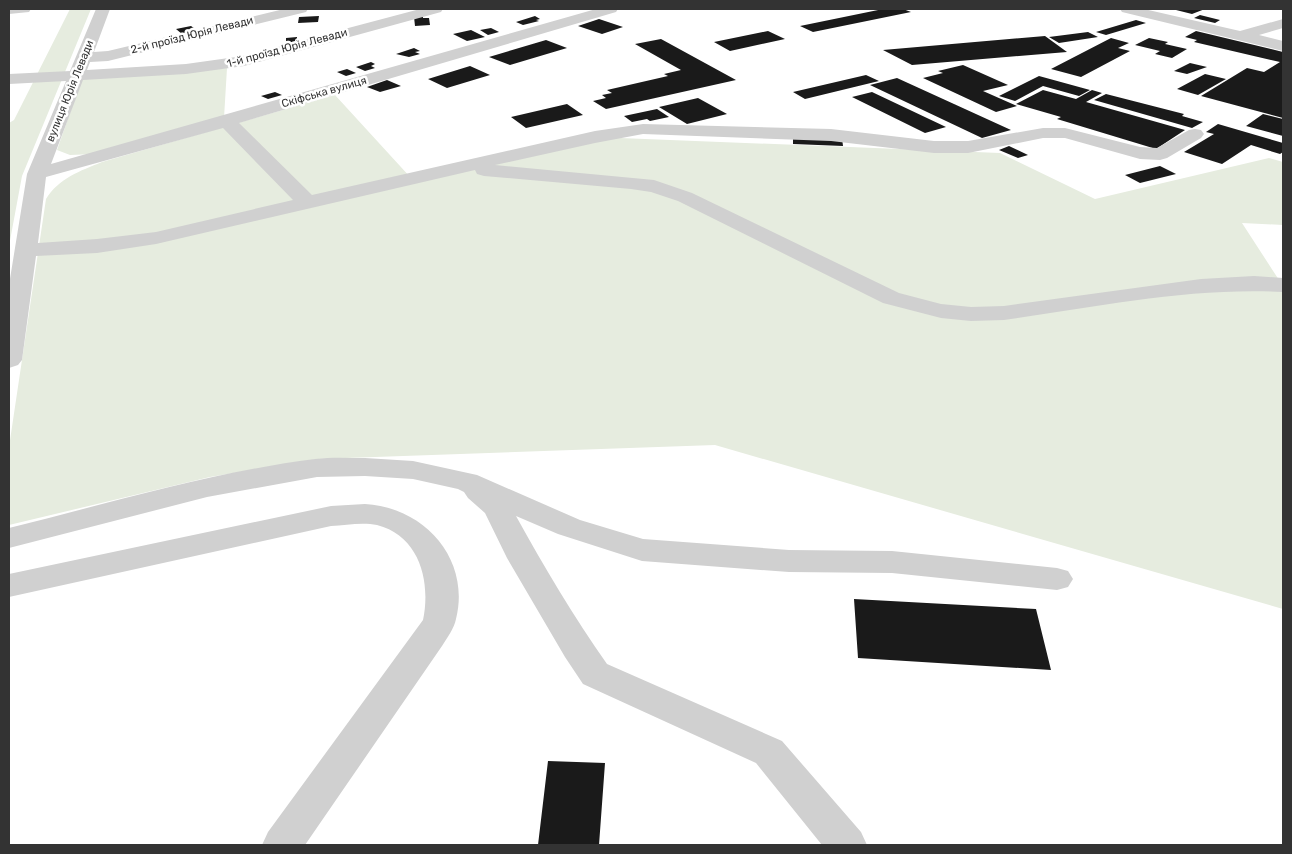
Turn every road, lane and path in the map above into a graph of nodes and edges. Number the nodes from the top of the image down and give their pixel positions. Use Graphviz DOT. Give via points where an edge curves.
graph roads {
  1 [pos="24,9"];
  2 [pos="102,9"];
  3 [pos="109,9"];
  4 [pos="301,9"];
  5 [pos="436,9"];
  6 [pos="611,9"];
  7 [pos="1126,9"];
  8 [pos="9,10"];
  9 [pos="1283,23"];
  10 [pos="1241,36"];
  11 [pos="1283,46"];
  12 [pos="83,58"];
  13 [pos="75,76"];
  14 [pos="9,79"];
  15 [pos="227,121"];
  16 [pos="1195,134"];
  17 [pos="457,168"];
  18 [pos="37,174"];
  19 [pos="307,202"];
  20 [pos="27,250"];
  21 [pos="1283,286"];
  22 [pos="9,360"];
  23 [pos="467,482"];
  24 [pos="9,538"];
  25 [pos="1057,579"];
  26 [pos="9,586"];
  27 [pos="282,845"];
  28 [pos="846,845"];
  1 -- 8 [label="street"];
  2 -- 3 [label="street"];
  2 -- 12 [label="street, вулиця Юрія Левади"];
  4 -- 12 [label="street, 2-й проїзд Юрія Левади" via="108,56"];
  5 -- 13 [label="street, 1-й проїзд Юрія Левади" via="244,61 216,66"];
  6 -- 15 [label="street, Скіфська вулиця"];
  7 -- 10 [label="street"];
  9 -- 10 [label="street"];
  10 -- 11 [label="street"];
  12 -- 13 [label="street, вулиця Юрія Левади"];
  13 -- 14 [label="street, 1-й проїзд Юрія Левади"];
  13 -- 18 [label="street, вулиця Юрія Левади"];
  15 -- 18 [label="street, Скіфська вулиця"];
  15 -- 19 [label="street"];
  16 -- 17 [label="street" via="1160,154 1065,133 1043,133 960,147 934,147 831,135 643,129"];
  17 -- 19 [label="street"];
  17 -- 21 [label="street" via="654,186 685,197 891,298 941,311 1004,313 1201,286 1254,283"];
  18 -- 20 [label="street, вулиця Юрія Левади"];
  19 -- 20 [label="street" via="156,238"];
  20 -- 22 [label="street, вулиця Юрія Левади"];
  23 -- 24 [label="street" via="413,470 317,468 207,488"];
  23 -- 25 [label="street" via="569,527 642,550 789,561 892,562"];
  23 -- 28 [label="street" via="497,507 523,558 595,674 769,752"];
  26 -- 27 [label="street" via="331,516 383,516 412,531 432,553 441,576 443,598 440,618 430,637"];
}
